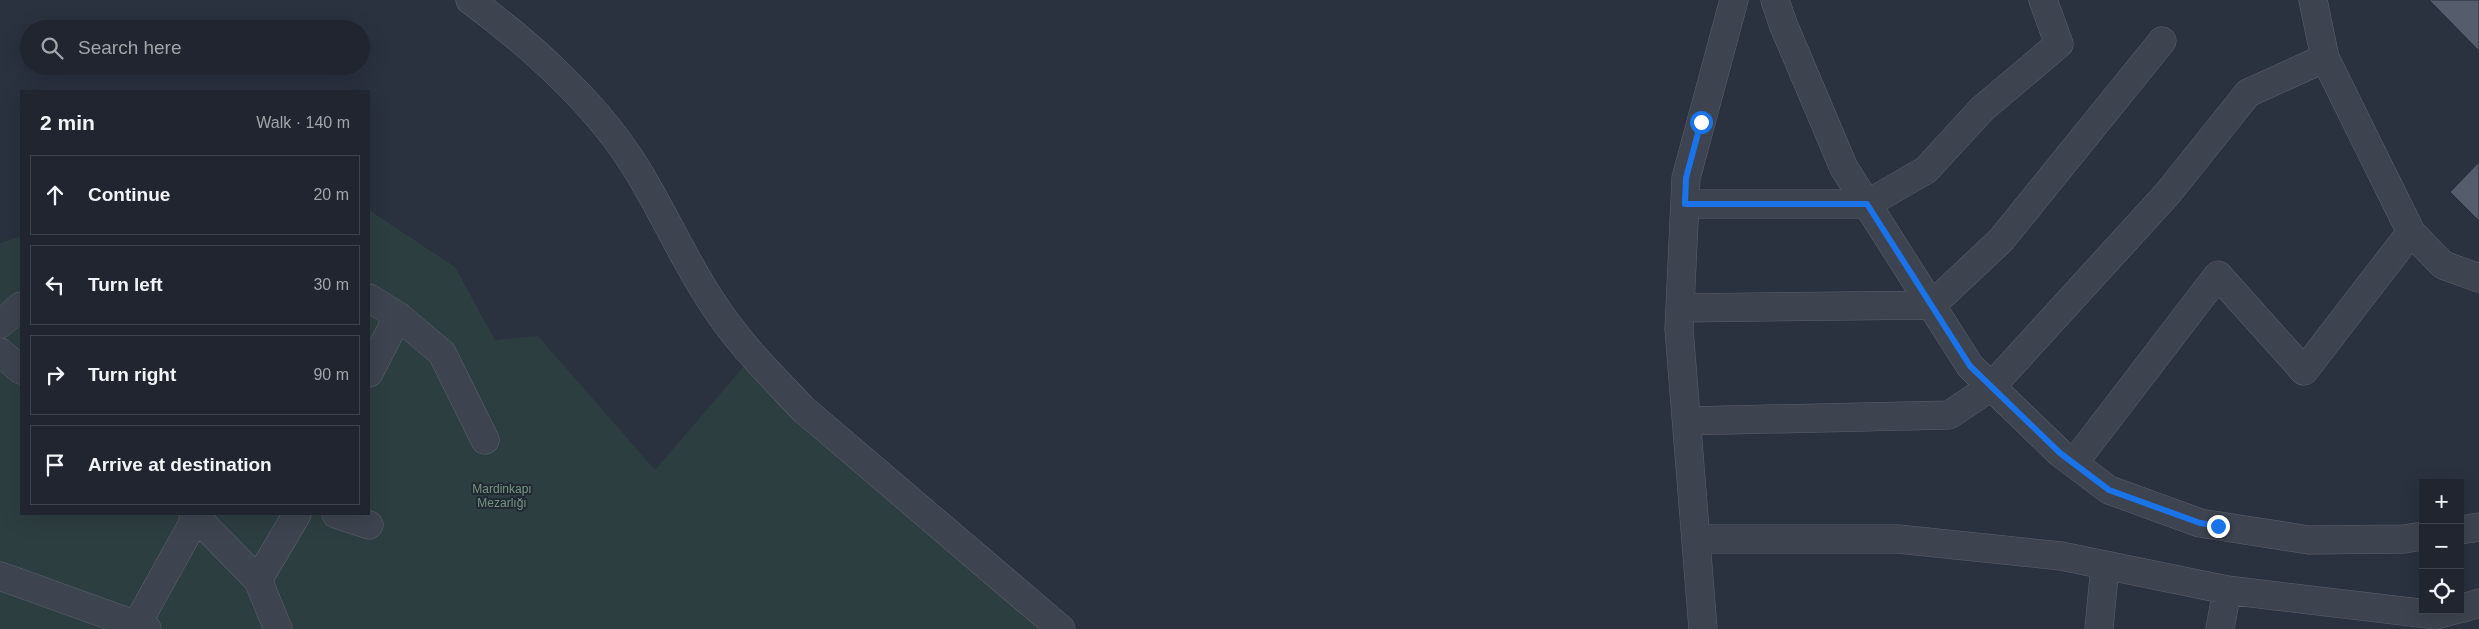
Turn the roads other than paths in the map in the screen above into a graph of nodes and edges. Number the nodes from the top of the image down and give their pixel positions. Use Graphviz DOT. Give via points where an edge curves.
graph roads {
  1 [pos="470,0"];
  2 [pos="1734,0"];
  3 [pos="1775,0"];
  4 [pos="2043,0"];
  5 [pos="2313,0"];
  6 [pos="2162,40"];
  7 [pos="2325,58"];
  8 [pos="1685,204"];
  9 [pos="1867,204"];
  10 [pos="2411,232"];
  11 [pos="2479,278"];
  12 [pos="370,299"];
  13 [pos="1932,305"];
  14 [pos="20,307"];
  15 [pos="1680,308"];
  16 [pos="398,316"];
  17 [pos="0,324"];
  18 [pos="0,352"];
  19 [pos="20,369"];
  20 [pos="370,371"];
  21 [pos="1992,387"];
  22 [pos="1687,421"];
  23 [pos="485,440"];
  24 [pos="2074,463"];
  25 [pos="196,515"];
  26 [pos="296,515"];
  27 [pos="339,515"];
  28 [pos="369,525"];
  29 [pos="2479,527"];
  30 [pos="2464,529"];
  31 [pos="2419,537"];
  32 [pos="1696,540"];
  33 [pos="2105,565"];
  34 [pos="258,580"];
  35 [pos="2,581"];
  36 [pos="2227,590"];
  37 [pos="2479,603"];
  38 [pos="2464,608"];
  39 [pos="2419,613"];
  40 [pos="142,627"];
  41 [pos="278,629"];
  42 [pos="1061,629"];
  43 [pos="1703,629"];
  44 [pos="2099,629"];
  45 [pos="2220,629"];
  1 -- 42 [label="street" via="570,87 629,156 712,302 766,370 810,414"];
  2 -- 8 [label="street" via="1686,178"];
  3 -- 9 [label="street" via="1844,168"];
  4 -- 9 [label="street" via="2059,44 1982,109 1926,170"];
  5 -- 7 [label="street"];
  6 -- 13 [label="street" via="2001,240"];
  7 -- 10 [label="street"];
  7 -- 21 [label="street" via="2248,93 2168,193"];
  8 -- 9 [label="street"];
  8 -- 15 [label="street"];
  9 -- 13 [label="street"];
  10 -- 11 [label="street" via="2443,264"];
  10 -- 24 [label="street" via="2304,371 2218,275"];
  12 -- 16 [label="street"];
  13 -- 15 [label="street"];
  13 -- 21 [label="street" via="1970,366"];
  14 -- 17 [label="street"];
  15 -- 22 [label="street"];
  16 -- 20 [label="street"];
  16 -- 23 [label="street" via="442,353"];
  18 -- 19 [label="street"];
  21 -- 22 [label="street" via="1949,415"];
  21 -- 24 [label="street"];
  22 -- 32 [label="street"];
  24 -- 31 [label="street" via="2109,490 2200,523 2309,540"];
  25 -- 34 [label="street"];
  25 -- 40 [label="street"];
  26 -- 34 [label="street"];
  27 -- 28 [label="street"];
  29 -- 30 [label="street"];
  32 -- 33 [label="street" via="1898,539 2061,556"];
  32 -- 43 [label="street"];
  33 -- 36 [label="street"];
  33 -- 44 [label="street"];
  34 -- 41 [label="street"];
  35 -- 40 [label="street"];
  36 -- 39 [label="street"];
  36 -- 45 [label="street"];
  37 -- 38 [label="street"];
}
